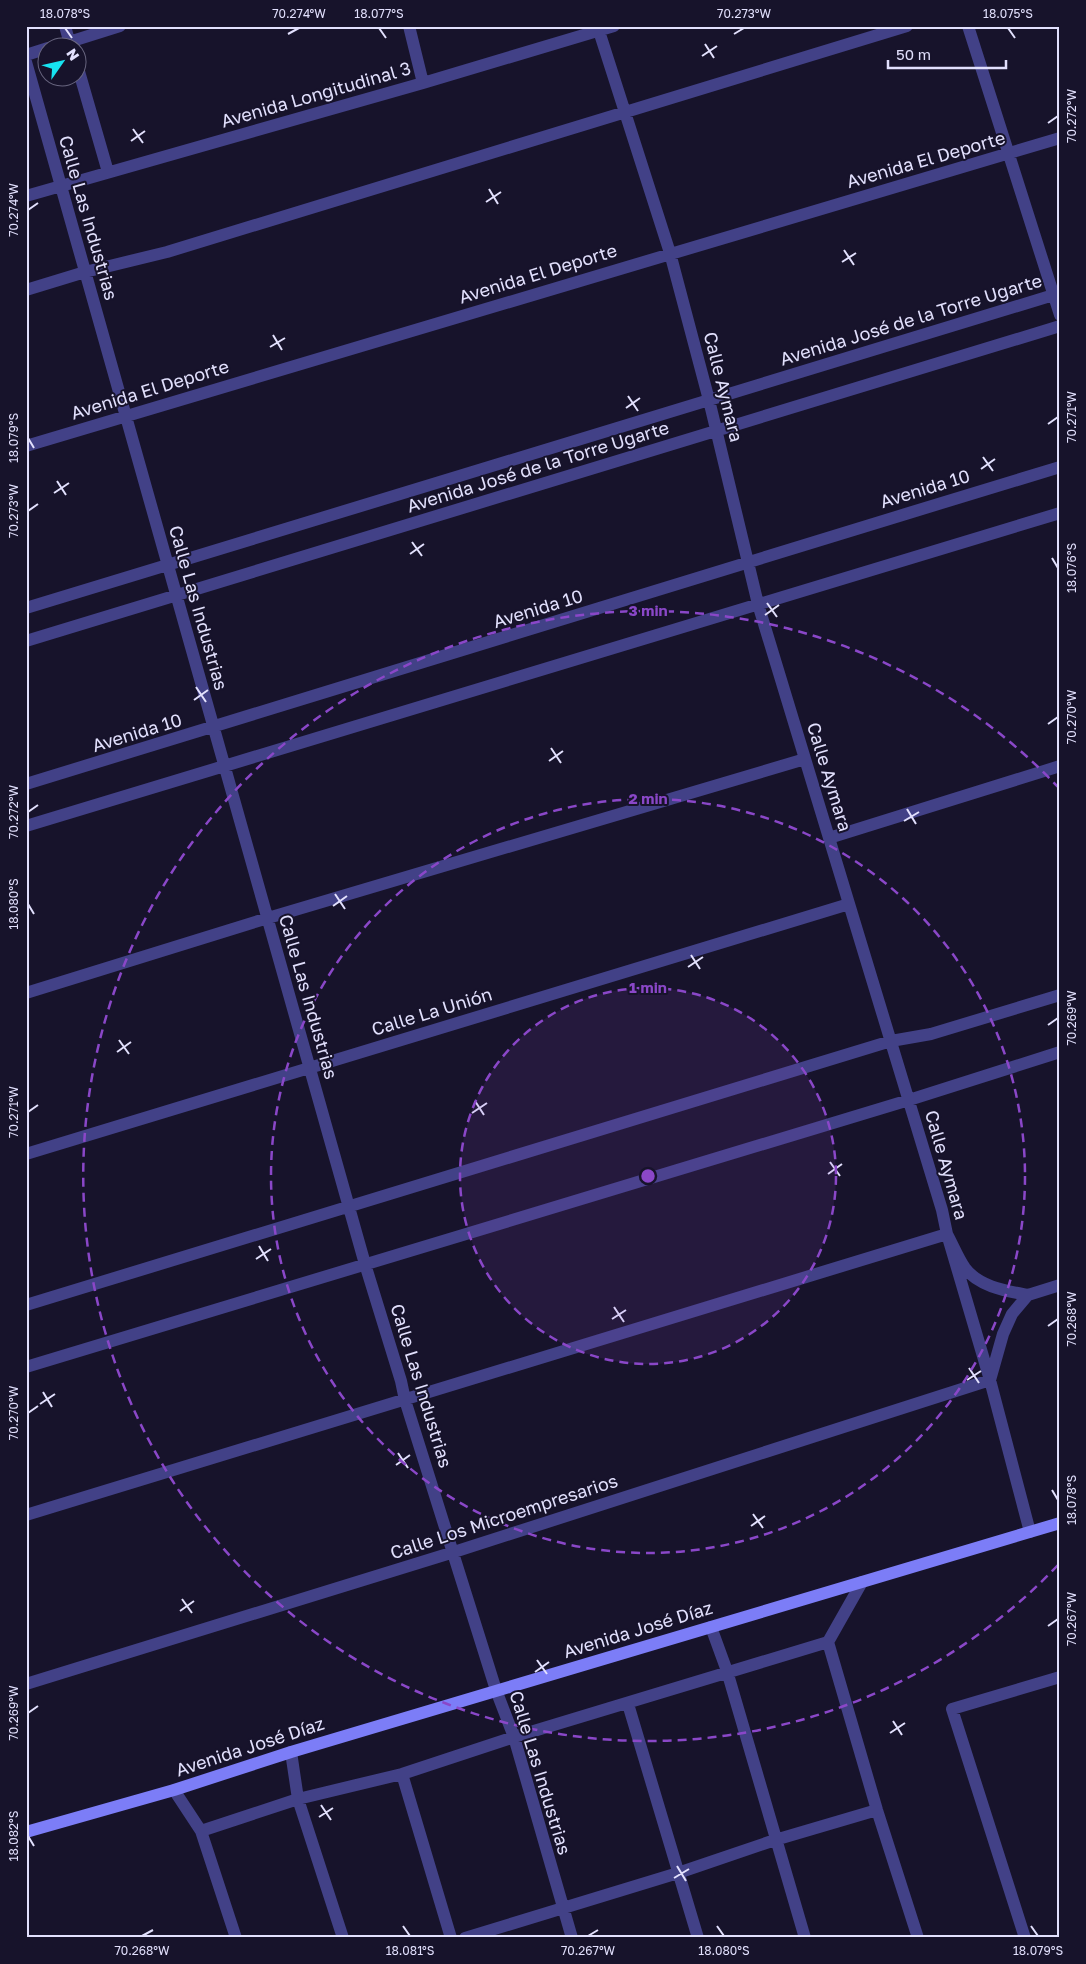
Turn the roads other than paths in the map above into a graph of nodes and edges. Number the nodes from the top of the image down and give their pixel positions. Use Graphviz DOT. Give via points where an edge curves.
graph roads {
  1 [pos="65,26"];
  2 [pos="120,26"];
  3 [pos="409,26"];
  4 [pos="614,26"];
  5 [pos="907,26"];
  6 [pos="968,26"];
  7 [pos="599,31"];
  8 [pos="69,38"];
  9 [pos="87,38"];
  10 [pos="38,51"];
  11 [pos="26,55"];
  12 [pos="26,62"];
  13 [pos="423,83"];
  14 [pos="84,88"];
  15 [pos="625,112"];
  16 [pos="1060,138"];
  17 [pos="1008,154"];
  18 [pos="108,172"];
  19 [pos="61,186"];
  20 [pos="26,196"];
  21 [pos="670,253"];
  22 [pos="85,272"];
  23 [pos="26,290"];
  24 [pos="1057,294"];
  25 [pos="1060,315"];
  26 [pos="1060,326"];
  27 [pos="709,400"];
  28 [pos="125,415"];
  29 [pos="716,431"];
  30 [pos="26,446"];
  31 [pos="1060,467"];
  32 [pos="1060,513"];
  33 [pos="748,562"];
  34 [pos="168,565"];
  35 [pos="176,595"];
  36 [pos="758,604"];
  37 [pos="26,608"];
  38 [pos="26,641"];
  39 [pos="214,728"];
  40 [pos="805,759"];
  41 [pos="224,765"];
  42 [pos="1060,766"];
  43 [pos="26,784"];
  44 [pos="26,826"];
  45 [pos="829,838"];
  46 [pos="849,904"];
  47 [pos="268,918"];
  48 [pos="26,993"];
  49 [pos="1060,994"];
  50 [pos="891,1041"];
  51 [pos="1060,1052"];
  52 [pos="310,1067"];
  53 [pos="909,1100"];
  54 [pos="26,1154"];
  55 [pos="349,1207"];
  56 [pos="947,1234"];
  57 [pos="365,1264"];
  58 [pos="1060,1285"];
  59 [pos="1028,1296"];
  60 [pos="26,1305"];
  61 [pos="26,1367"];
  62 [pos="990,1380"];
  63 [pos="405,1400"];
  64 [pos="26,1515"];
  65 [pos="1060,1523"];
  66 [pos="1030,1532"];
  67 [pos="454,1552"];
  68 [pos="862,1582"];
  69 [pos="710,1627"];
  70 [pos="828,1642"];
  71 [pos="727,1671"];
  72 [pos="1060,1677"];
  73 [pos="26,1684"];
  74 [pos="496,1690"];
  75 [pos="628,1704"];
  76 [pos="514,1737"];
  77 [pos="291,1752"];
  78 [pos="402,1774"];
  79 [pos="174,1790"];
  80 [pos="298,1799"];
  81 [pos="877,1810"];
  82 [pos="201,1831"];
  83 [pos="26,1832"];
  84 [pos="775,1840"];
  85 [pos="678,1873"];
  86 [pos="562,1907"];
  87 [pos="236,1938"];
  88 [pos="343,1938"];
  89 [pos="451,1938"];
  90 [pos="465,1938"];
  91 [pos="572,1938"];
  92 [pos="698,1938"];
  93 [pos="805,1938"];
  94 [pos="918,1938"];
  95 [pos="1025,1938"];
  1 -- 8 [label="street"];
  2 -- 9 [label="street"];
  3 -- 13 [label="street"];
  4 -- 7 [label="street, Avenida Longitudinal 3"];
  5 -- 15 [label="street"];
  6 -- 17 [label="street"];
  7 -- 13 [label="street, Avenida Longitudinal 3"];
  7 -- 15 [label="street, Calle Aymara"];
  10 -- 11 [label="street"];
  12 -- 19 [label="street, Calle Las Industrias"];
  13 -- 18 [label="street, Avenida Longitudinal 3"];
  14 -- 18 [label="street, Calle Las Industrias"];
  15 -- 21 [label="street, Calle Aymara"];
  15 -- 22 [label="street" via="167,252"];
  16 -- 17 [label="street, Avenida El Deporte"];
  17 -- 21 [label="street, Avenida El Deporte"];
  17 -- 24 [label="street"];
  18 -- 19 [label="street, Avenida Longitudinal 3"];
  19 -- 20 [label="street, Avenida Longitudinal 3"];
  19 -- 22 [label="street, Calle Las Industrias"];
  21 -- 27 [label="street, Calle Aymara"];
  21 -- 28 [label="street, Avenida El Deporte"];
  22 -- 23 [label="street"];
  22 -- 28 [label="street, Calle Las Industrias"];
  24 -- 25 [label="street"];
  24 -- 27 [label="street, Avenida José de la Torre Ugarte"];
  26 -- 29 [label="street, Avenida José de la Torre Ugarte"];
  27 -- 29 [label="street, Calle Aymara"];
  27 -- 34 [label="street, Avenida José de la Torre Ugarte"];
  28 -- 30 [label="street, Avenida El Deporte"];
  28 -- 34 [label="street, Calle Las Industrias"];
  29 -- 33 [label="street, Calle Aymara"];
  29 -- 35 [label="street, Avenida José de la Torre Ugarte"];
  31 -- 33 [label="street, Avenida 10"];
  32 -- 36 [label="street"];
  33 -- 36 [label="street, Calle Aymara"];
  33 -- 39 [label="street, Avenida 10"];
  34 -- 35 [label="street, Calle Las Industrias"];
  34 -- 37 [label="street, Avenida José de la Torre Ugarte"];
  35 -- 38 [label="street, Avenida José de la Torre Ugarte"];
  35 -- 39 [label="street, Calle Las Industrias"];
  36 -- 40 [label="street, Calle Aymara"];
  36 -- 41 [label="street"];
  39 -- 41 [label="street, Calle Las Industrias"];
  39 -- 43 [label="street, Avenida 10"];
  40 -- 45 [label="street, Calle Aymara"];
  40 -- 47 [label="street"];
  41 -- 44 [label="street"];
  41 -- 47 [label="street, Calle Las Industrias"];
  42 -- 45 [label="street"];
  45 -- 46 [label="street, Calle Aymara"];
  46 -- 50 [label="street, Calle Aymara"];
  46 -- 52 [label="street, Calle La Unión"];
  47 -- 48 [label="street"];
  47 -- 52 [label="street, Calle Las Industrias"];
  49 -- 50 [label="street" via="931,1034"];
  50 -- 53 [label="street, Calle Aymara"];
  50 -- 55 [label="street"];
  51 -- 53 [label="street"];
  52 -- 54 [label="street, Calle La Unión"];
  52 -- 55 [label="street, Calle Las Industrias"];
  53 -- 56 [label="street, Calle Aymara"];
  53 -- 57 [label="street"];
  55 -- 57 [label="street, Calle Las Industrias"];
  55 -- 60 [label="street"];
  56 -- 59 [label="street" via="966,1270 999,1290"];
  56 -- 62 [label="street, Calle Aymara"];
  56 -- 63 [label="street"];
  57 -- 61 [label="street"];
  57 -- 63 [label="street, Calle Las Industrias"];
  58 -- 59 [label="street"];
  59 -- 62 [label="street" via="1012,1314"];
  62 -- 66 [label="street, Calle Aymara"];
  62 -- 67 [label="street, Calle Los Microempresarios"];
  63 -- 64 [label="street"];
  63 -- 67 [label="street, Calle Las Industrias"];
  65 -- 66 [label="street, Avenida José Díaz"];
  66 -- 68 [label="street, Avenida José Díaz"];
  67 -- 73 [label="street, Calle Los Microempresarios"];
  67 -- 74 [label="street, Calle Las Industrias"];
  68 -- 69 [label="street, Avenida José Díaz"];
  68 -- 70 [label="street"];
  69 -- 71 [label="street"];
  69 -- 74 [label="street, Avenida José Díaz"];
  70 -- 71 [label="street"];
  70 -- 81 [label="street"];
  71 -- 75 [label="street"];
  71 -- 84 [label="street"];
  72 -- 95 [label="street" via="952,1709"];
  74 -- 76 [label="street, Calle Las Industrias"];
  74 -- 77 [label="street, Avenida José Díaz"];
  75 -- 76 [label="street"];
  75 -- 85 [label="street"];
  76 -- 78 [label="street"];
  76 -- 86 [label="street, Calle Las Industrias"];
  77 -- 79 [label="street, Avenida José Díaz"];
  77 -- 80 [label="street"];
  78 -- 80 [label="street"];
  78 -- 89 [label="street"];
  79 -- 82 [label="street"];
  79 -- 83 [label="street, Avenida José Díaz"];
  80 -- 82 [label="street"];
  80 -- 88 [label="street"];
  81 -- 84 [label="street"];
  81 -- 94 [label="street"];
  82 -- 87 [label="street"];
  84 -- 85 [label="street"];
  84 -- 93 [label="street"];
  85 -- 86 [label="street"];
  85 -- 92 [label="street"];
  86 -- 90 [label="street"];
  86 -- 91 [label="street, Calle Las Industrias"];
}
